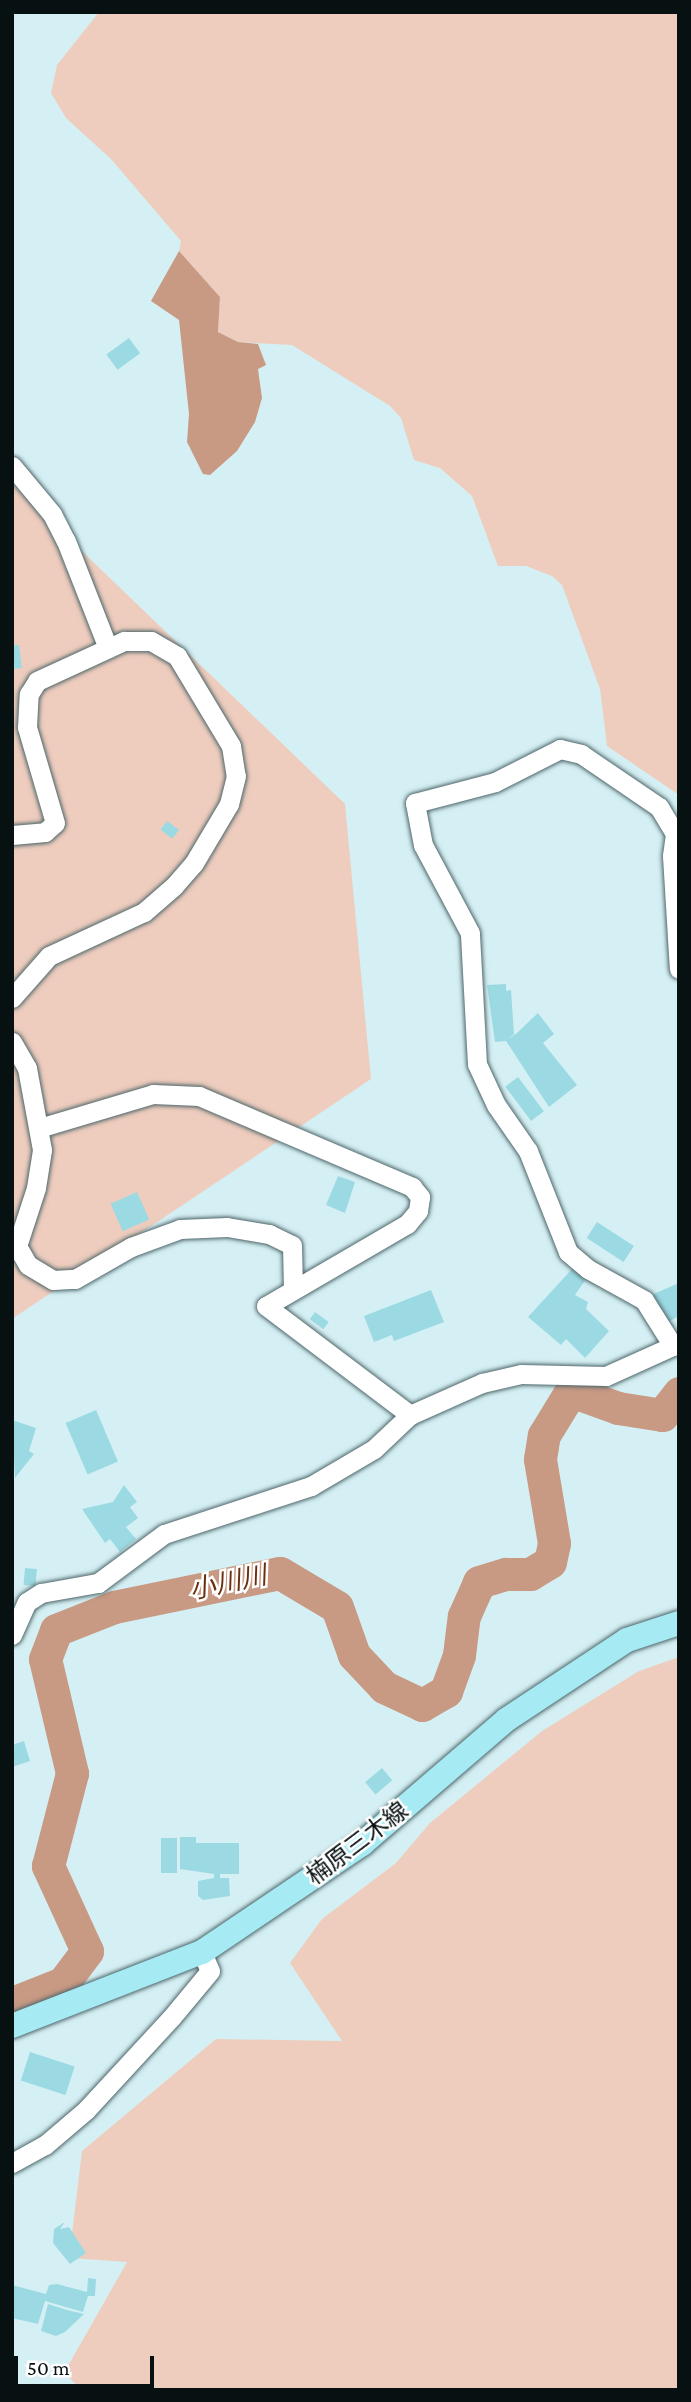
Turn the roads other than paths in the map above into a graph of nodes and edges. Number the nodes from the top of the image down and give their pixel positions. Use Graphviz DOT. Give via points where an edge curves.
graph roads {
  1 [pos="12,466"];
  2 [pos="108,648"];
  3 [pos="12,835"];
  4 [pos="679,970"];
  5 [pos="12,998"];
  6 [pos="12,1042"];
  7 [pos="39,1128"];
  8 [pos="293,1289"];
  9 [pos="676,1344"];
  10 [pos="410,1415"];
  11 [pos="679,1623"];
  12 [pos="12,1635"];
  13 [pos="202,1952"];
  14 [pos="12,2026"];
  15 [pos="12,2163"];
  1 -- 2 [label="street" via="52,514"];
  2 -- 3 [label="street" via="54,670 37,681 29,694 27,727 55,823 46,832"];
  2 -- 5 [label="street" via="124,641 151,641 177,656 231,746 236,776 229,804 194,863 164,895 144,912 49,956"];
  4 -- 9 [label="street" via="672,856 675,834 659,807 581,754 560,749 495,782 415,803 424,845 470,933 477,1064 496,1105 528,1151 568,1252 588,1269 644,1300"];
  6 -- 7 [label="street" via="27,1068"];
  7 -- 8 [label="street" via="42,1150 36,1188 17,1246 28,1265 53,1280 75,1279 131,1247 180,1229 227,1227 270,1234 292,1245"];
  7 -- 8 [label="street" via="153,1094 199,1096 412,1187 420,1197 418,1211 407,1224"];
  8 -- 10 [label="street" via="266,1306"];
  9 -- 10 [label="street" via="606,1376 521,1374 482,1383"];
  10 -- 12 [label="street" via="374,1448 311,1486 164,1534 98,1583 41,1593 27,1602"];
  11 -- 13 [label="main road, 楠原三木線" via="626,1640 506,1720 362,1844"];
  13 -- 14 [label="main road, 楠原三木線"];
  13 -- 15 [label="street" via="210,1971 171,2018 86,2110 45,2145"];
}
